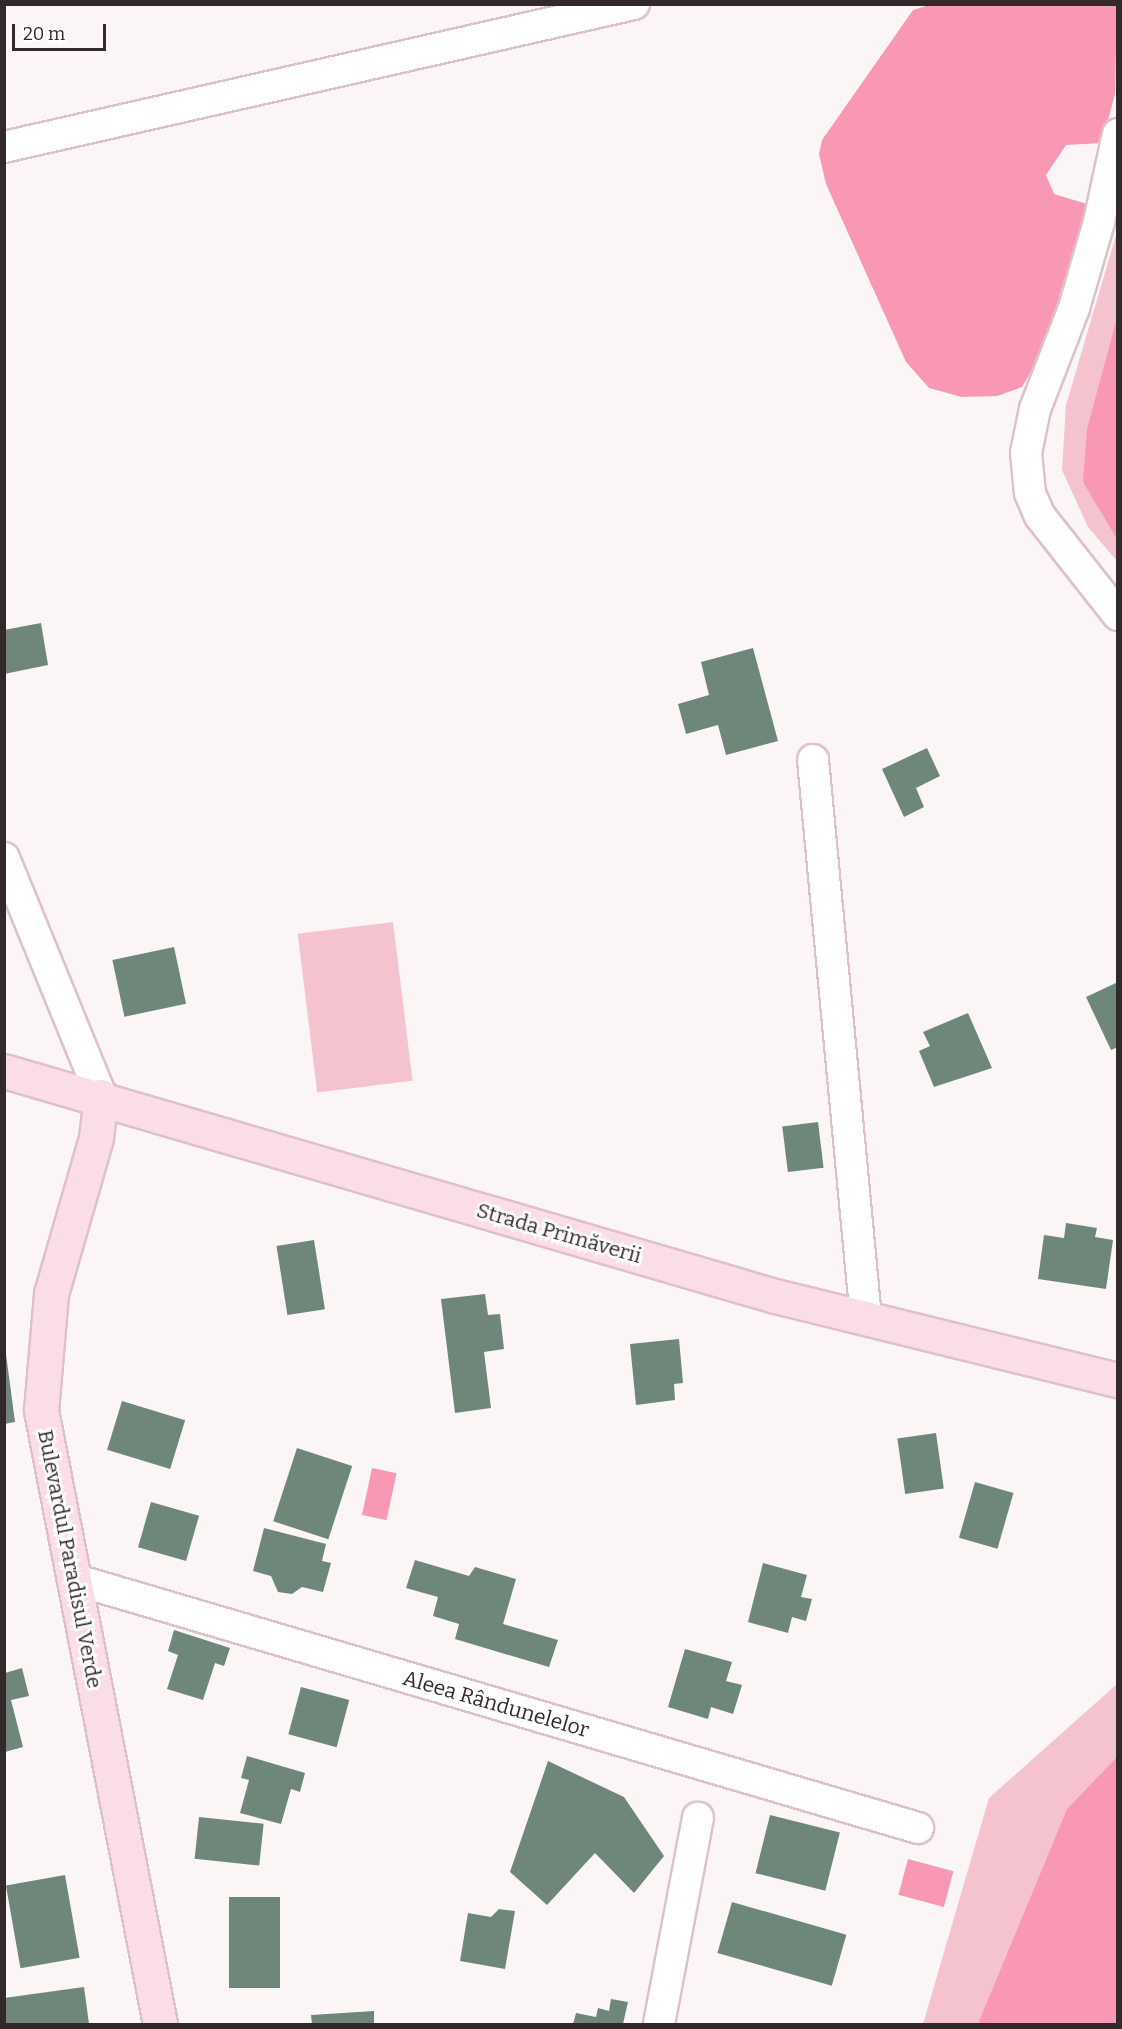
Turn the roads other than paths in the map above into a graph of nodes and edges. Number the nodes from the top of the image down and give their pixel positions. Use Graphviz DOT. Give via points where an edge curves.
graph roads {
  1 [pos="634,4"];
  2 [pos="1118,134"];
  3 [pos="4,147"];
  4 [pos="1118,615"];
  5 [pos="813,760"];
  6 [pos="4,858"];
  7 [pos="4,1071"];
  8 [pos="101,1096"];
  9 [pos="866,1319"];
  10 [pos="1118,1380"];
  11 [pos="73,1580"];
  12 [pos="698,1818"];
  13 [pos="918,1828"];
  14 [pos="160,2025"];
  15 [pos="659,2025"];
  1 -- 3 [label="street"];
  2 -- 4 [label="street" via="1099,222 1035,409 1026,453 1030,493 1040,516"];
  5 -- 9 [label="street"];
  6 -- 8 [label="street"];
  7 -- 8 [label="main road, Strada Primăverii"];
  8 -- 9 [label="main road, Strada Primăverii"];
  8 -- 11 [label="main road, Bulevardul Paradisul Verde" via="96,1138 51,1294 42,1356 41,1410"];
  9 -- 10 [label="main road, Strada Primăverii"];
  11 -- 13 [label="street, Aleea Rândunelelor"];
  11 -- 14 [label="main road, Bulevardul Paradisul Verde"];
  12 -- 15 [label="street"];
}
